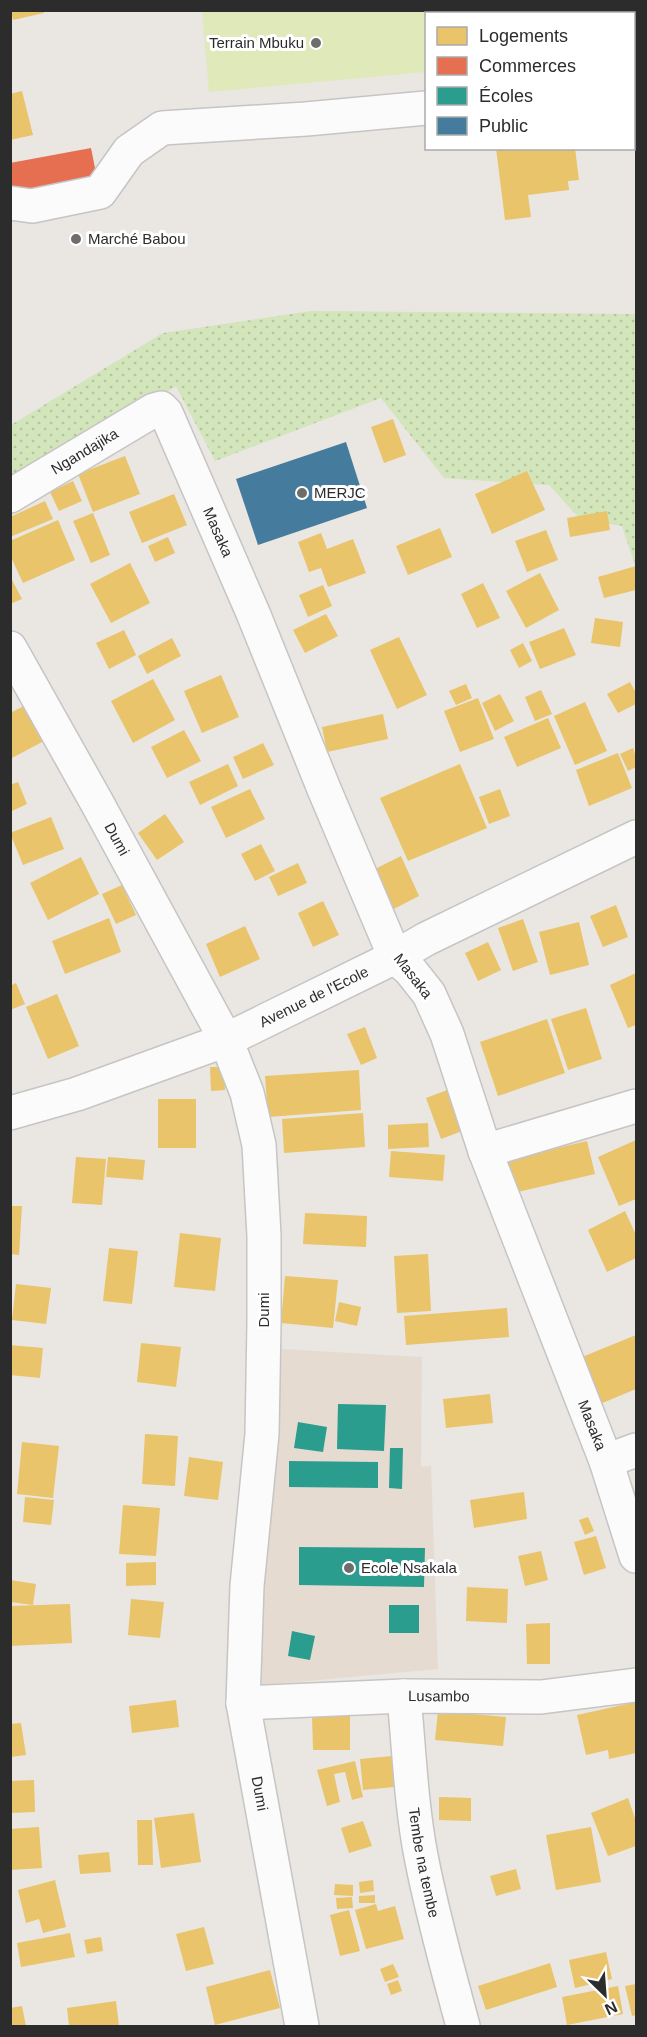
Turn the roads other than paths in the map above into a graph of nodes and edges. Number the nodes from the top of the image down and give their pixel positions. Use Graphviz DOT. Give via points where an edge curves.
graph roads {
  1 [pos="425,108"];
  2 [pos="10,203"];
  3 [pos="161,408"];
  4 [pos="10,496"];
  5 [pos="10,648"];
  6 [pos="636,837"];
  7 [pos="395,957"];
  8 [pos="226,1040"];
  9 [pos="636,1106"];
  10 [pos="10,1113"];
  11 [pos="486,1151"];
  12 [pos="621,1456"];
  13 [pos="636,1556"];
  14 [pos="636,1685"];
  15 [pos="404,1696"];
  16 [pos="243,1703"];
  17 [pos="302,2026"];
  18 [pos="463,2026"];
  1 -- 2 [label="street" via="162,128 129,151 100,192 32,206"];
  3 -- 4 [label="street, Ngandajika"];
  3 -- 7 [label="street, Masaka" via="253,613"];
  5 -- 8 [label="street, Dumi"];
  6 -- 7 [label="street, Avenue de l'Ecole"];
  7 -- 8 [label="street, Avenue de l'Ecole"];
  7 -- 11 [label="street, Masaka" via="429,994 447,1034"];
  8 -- 10 [label="street, Avenue de l'Ecole" via="77,1094"];
  8 -- 16 [label="street, Dumi" via="247,1094 259,1145 264,1236 262,1434 247,1586"];
  9 -- 11 [label="street"];
  11 -- 12 [label="street, Masaka"];
  12 -- 13 [label="street, Masaka"];
  14 -- 15 [label="street, Lusambo" via="541,1697"];
  15 -- 16 [label="street, Lusambo"];
  15 -- 18 [label="street, Tembe na tembe" via="421,1855"];
  16 -- 17 [label="street, Dumi"];
}
